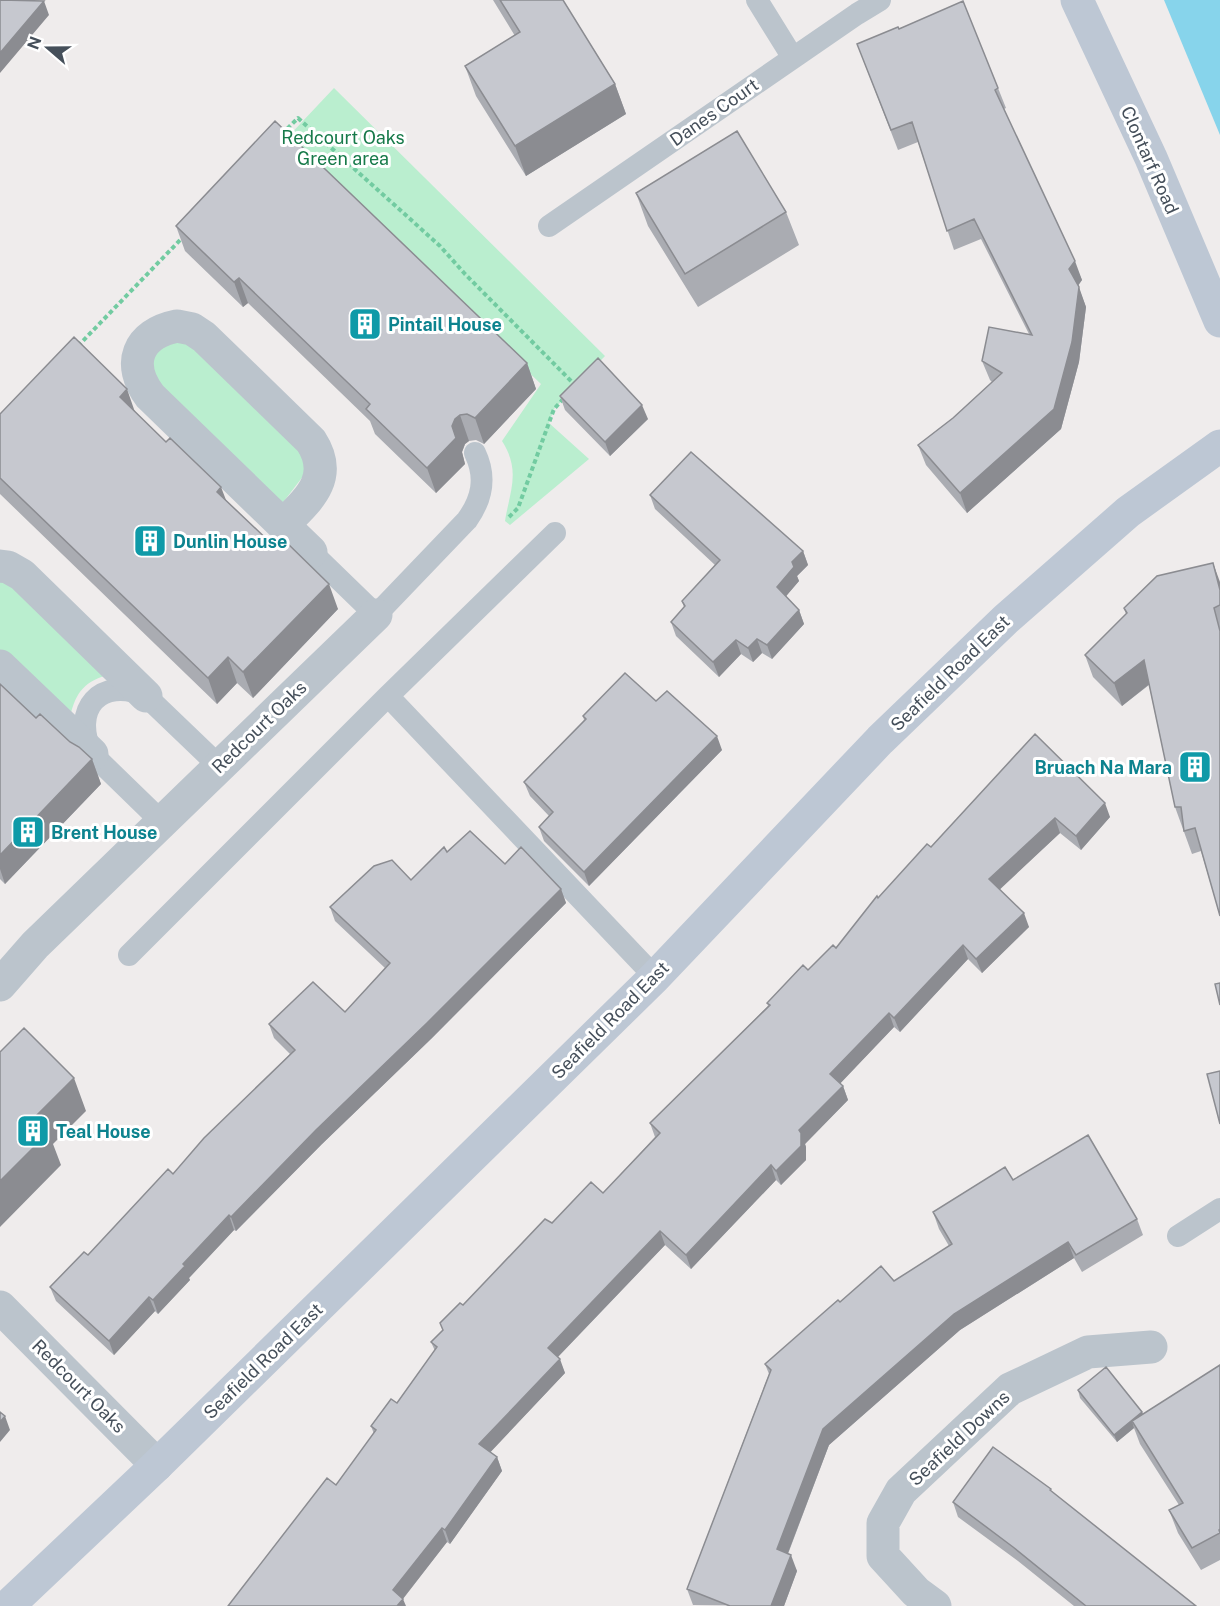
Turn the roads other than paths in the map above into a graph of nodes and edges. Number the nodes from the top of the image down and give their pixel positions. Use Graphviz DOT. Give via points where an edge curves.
graph roads {
  1 [pos="757,0"];
  2 [pos="880,0"];
  3 [pos="1077,0"];
  4 [pos="793,58"];
  5 [pos="549,226"];
  6 [pos="1220,321"];
  7 [pos="1220,446"];
  8 [pos="475,453"];
  9 [pos="283,525"];
  10 [pos="555,533"];
  11 [pos="311,552"];
  12 [pos="0,566"];
  13 [pos="376,615"];
  14 [pos="0,666"];
  15 [pos="146,696"];
  16 [pos="388,696"];
  17 [pos="92,754"];
  18 [pos="219,766"];
  19 [pos="162,822"];
  20 [pos="129,955"];
  21 [pos="655,977"];
  22 [pos="0,985"];
  23 [pos="1220,1209"];
  24 [pos="1178,1236"];
  25 [pos="0,1307"];
  26 [pos="1151,1347"];
  27 [pos="158,1465"];
  28 [pos="8,1606"];
  29 [pos="935,1606"];
  1 -- 4 [label="lane"];
  2 -- 4 [label="lane, Danes Court"];
  3 -- 6 [label="street, Clontarf Road" via="1151,158"];
  4 -- 5 [label="lane, Danes Court"];
  7 -- 21 [label="street, Seafield Road East" via="1128,512 1006,619 880,740"];
  8 -- 13 [label="lane, Redcourt Oaks" via="483,487 478,505"];
  9 -- 9 [label="street" via="310,498 319,482 318,452 204,337 177,326 162,329 139,353 136,368 140,383"];
  9 -- 11 [label="street"];
  10 -- 16 [label="lane"];
  11 -- 13 [label="lane"];
  12 -- 15 [label="street" via="22,575"];
  13 -- 18 [label="street, Redcourt Oaks"];
  14 -- 17 [label="street"];
  15 -- 17 [label="lane" via="131,689 117,689 94,701 86,714 85,728"];
  15 -- 18 [label="lane"];
  16 -- 20 [label="lane"];
  16 -- 21 [label="lane"];
  17 -- 19 [label="lane"];
  18 -- 19 [label="street, Redcourt Oaks"];
  19 -- 22 [label="street, Redcourt Oaks" via="35,945"];
  21 -- 27 [label="street, Seafield Road East"];
  23 -- 24 [label="lane"];
  25 -- 27 [label="street, Redcourt Oaks"];
  26 -- 29 [label="street, Seafield Downs" via="1088,1352 1010,1389 901,1491 883,1523 884,1556 916,1592"];
  27 -- 28 [label="street, Seafield Road East"];
}
